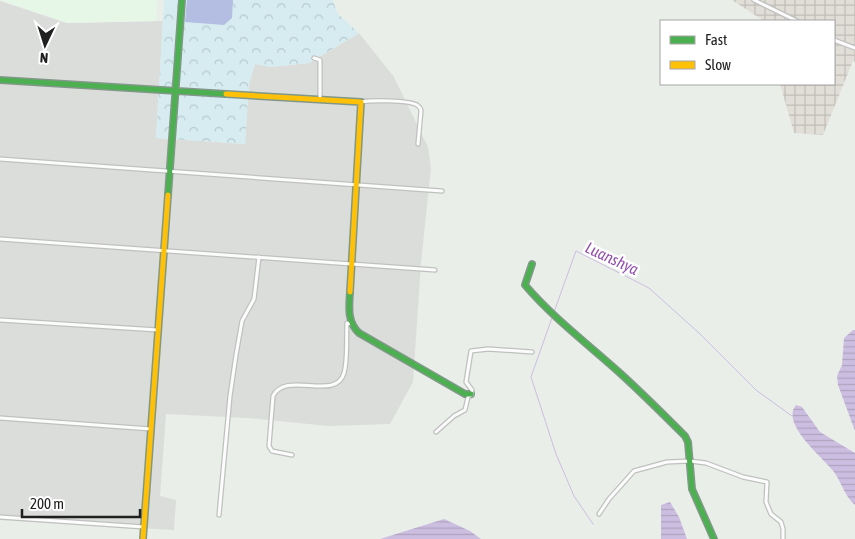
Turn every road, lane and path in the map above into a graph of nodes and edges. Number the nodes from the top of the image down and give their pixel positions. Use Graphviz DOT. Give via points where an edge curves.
graph roads {
  1 [pos="182,0"];
  2 [pos="754,0"];
  3 [pos="795,20"];
  4 [pos="835,40"];
  5 [pos="855,48"];
  6 [pos="314,58"];
  7 [pos="0,80"];
  8 [pos="175,90"];
  9 [pos="320,100"];
  10 [pos="361,102"];
  11 [pos="418,144"];
  12 [pos="0,159"];
  13 [pos="170,172"];
  14 [pos="356,185"];
  15 [pos="442,191"];
  16 [pos="0,240"];
  17 [pos="164,251"];
  18 [pos="259,258"];
  19 [pos="532,264"];
  20 [pos="352,265"];
  21 [pos="435,270"];
  22 [pos="0,320"];
  23 [pos="351,324"];
  24 [pos="158,330"];
  25 [pos="532,352"];
  26 [pos="471,394"];
  27 [pos="0,418"];
  28 [pos="151,429"];
  29 [pos="436,432"];
  30 [pos="292,455"];
  31 [pos="690,461"];
  32 [pos="599,514"];
  33 [pos="219,515"];
  34 [pos="0,517"];
  35 [pos="144,527"];
  36 [pos="143,539"];
  37 [pos="714,539"];
  38 [pos="783,539"];
  1 -- 8 [label="street"];
  2 -- 3 [label="street"];
  4 -- 5 [label="street"];
  6 -- 9 [label="street" via="320,60"];
  7 -- 8 [label="street"];
  8 -- 9 [label="street"];
  8 -- 13 [label="street"];
  9 -- 10 [label="street"];
  10 -- 11 [label="street" via="405,103 420,108"];
  10 -- 14 [label="street"];
  12 -- 13 [label="street"];
  13 -- 14 [label="street"];
  13 -- 17 [label="street"];
  14 -- 15 [label="street"];
  14 -- 20 [label="street"];
  16 -- 17 [label="street"];
  17 -- 18 [label="street"];
  17 -- 24 [label="street"];
  18 -- 20 [label="street"];
  18 -- 33 [label="street" via="254,299 242,321 236,355"];
  19 -- 31 [label="street" via="525,283 527,288 685,436"];
  20 -- 21 [label="street"];
  20 -- 23 [label="street"];
  22 -- 24 [label="street"];
  23 -- 26 [label="street" via="369,340 465,394"];
  23 -- 30 [label="street" via="347,323 344,373 337,383 330,386 285,385 273,396 269,446 272,451"];
  24 -- 28 [label="street"];
  25 -- 26 [label="street" via="471,351 466,382"];
  26 -- 29 [label="street" via="465,410"];
  27 -- 28 [label="street"];
  28 -- 35 [label="street"];
  31 -- 32 [label="street" via="667,462 634,471"];
  31 -- 37 [label="street" via="692,489"];
  31 -- 38 [label="street" via="767,482 766,502 771,514 781,522"];
  34 -- 35 [label="street"];
  35 -- 36 [label="street"];
}
